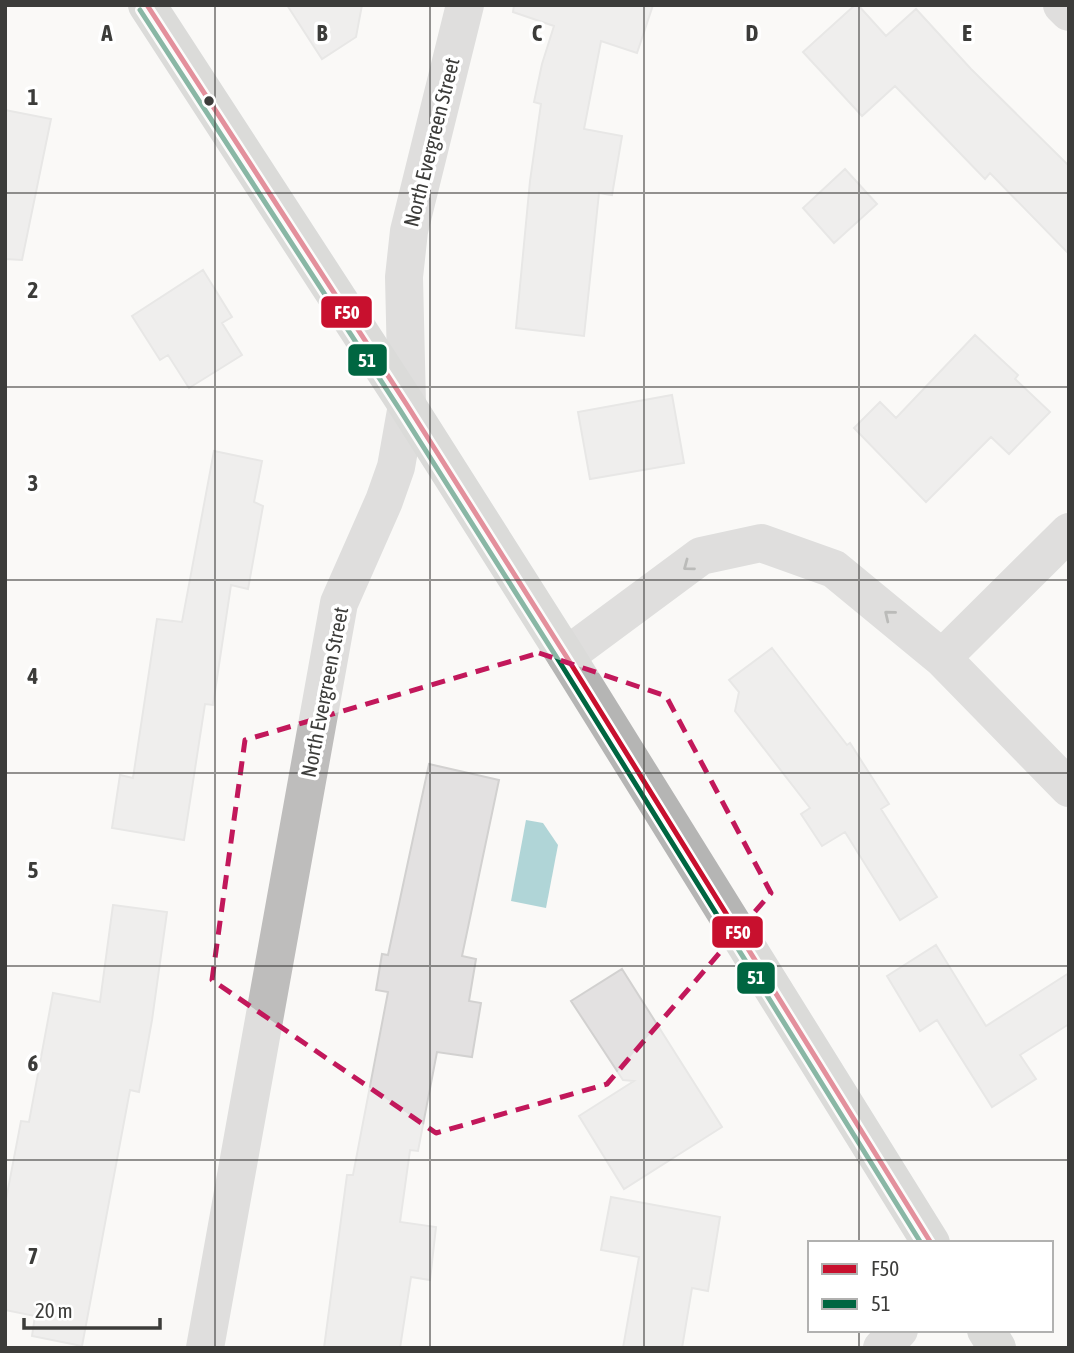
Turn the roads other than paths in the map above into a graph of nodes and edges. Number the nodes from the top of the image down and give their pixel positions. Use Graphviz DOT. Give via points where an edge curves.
graph roads {
  1 [pos="465,5"];
  2 [pos="1062,5"];
  3 [pos="149,10"];
  4 [pos="1069,12"];
  5 [pos="407,405"];
  6 [pos="1069,532"];
  7 [pos="566,656"];
  8 [pos="942,658"];
  9 [pos="1069,788"];
  10 [pos="929,1241"];
  11 [pos="897,1332"];
  12 [pos="987,1332"];
  13 [pos="205,1348"];
  14 [pos="882,1348"];
  15 [pos="997,1348"];
  1 -- 5 [label="street, North Evergreen Street" via="409,231 404,277"];
  2 -- 4 [label="street"];
  3 -- 5 [label="main road"];
  5 -- 7 [label="main road"];
  5 -- 13 [label="street, North Evergreen Street" via="396,467 339,603"];
  6 -- 8 [label="street"];
  8 -- 7 [label="street, one-way" via="834,569 761,543 701,556"];
  7 -- 10 [label="main road"];
  8 -- 9 [label="street"];
  11 -- 14 [label="street"];
  12 -- 15 [label="main road"];
}
